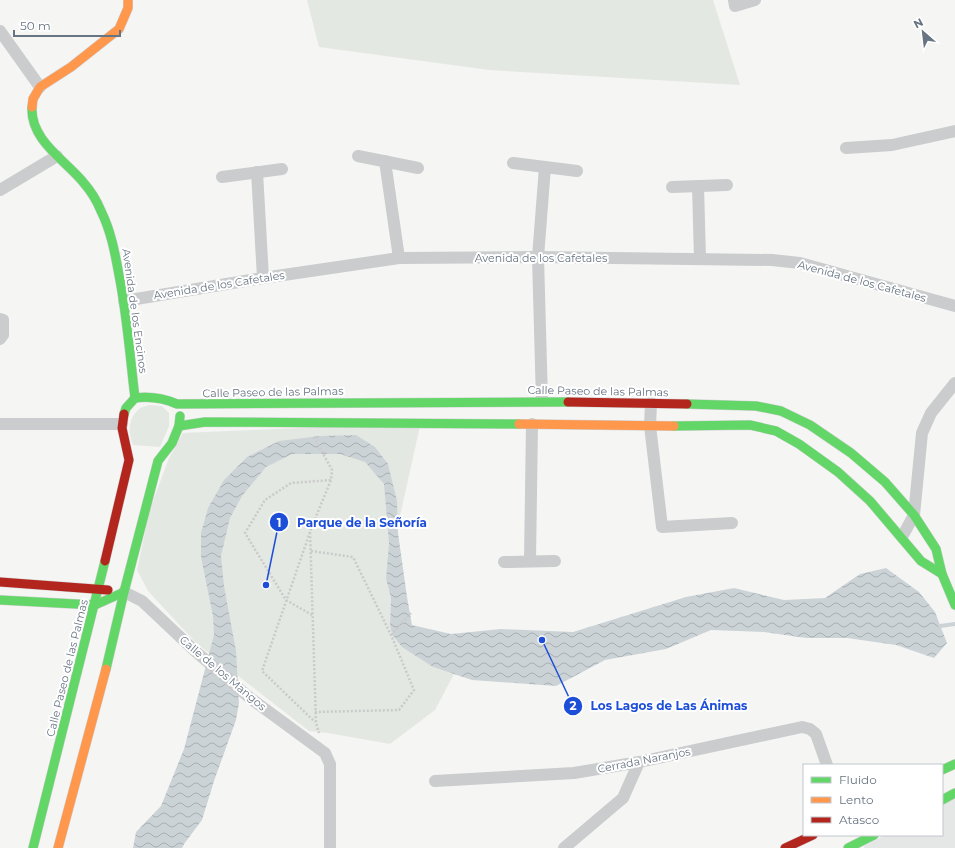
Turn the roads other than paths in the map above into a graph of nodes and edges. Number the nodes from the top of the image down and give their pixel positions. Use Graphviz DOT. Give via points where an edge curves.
graph roads {
  1 [pos="128,0"];
  2 [pos="755,0"];
  3 [pos="734,3"];
  4 [pos="0,31"];
  5 [pos="40,86"];
  6 [pos="955,131"];
  7 [pos="846,148"];
  8 [pos="57,156"];
  9 [pos="358,156"];
  10 [pos="385,161"];
  11 [pos="513,164"];
  12 [pos="545,167"];
  13 [pos="418,168"];
  14 [pos="282,169"];
  15 [pos="577,171"];
  16 [pos="257,172"];
  17 [pos="222,177"];
  18 [pos="727,185"];
  19 [pos="698,186"];
  20 [pos="672,187"];
  21 [pos="0,190"];
  22 [pos="538,257"];
  23 [pos="399,258"];
  24 [pos="700,259"];
  25 [pos="263,278"];
  26 [pos="124,301"];
  27 [pos="955,306"];
  28 [pos="0,318"];
  29 [pos="0,339"];
  30 [pos="955,383"];
  31 [pos="135,398"];
  32 [pos="542,401"];
  33 [pos="650,403"];
  34 [pos="177,404"];
  35 [pos="487,412"];
  36 [pos="0,424"];
  37 [pos="122,424"];
  38 [pos="532,424"];
  39 [pos="179,426"];
  40 [pos="650,426"];
  41 [pos="914,515"];
  42 [pos="732,524"];
  43 [pos="902,537"];
  44 [pos="530,561"];
  45 [pos="555,561"];
  46 [pos="504,562"];
  47 [pos="942,574"];
  48 [pos="0,582"];
  49 [pos="98,588"];
  50 [pos="124,592"];
  51 [pos="0,600"];
  52 [pos="954,602"];
  53 [pos="95,605"];
  54 [pos="639,762"];
  55 [pos="827,764"];
  56 [pos="955,764"];
  57 [pos="943,770"];
  58 [pos="435,782"];
  59 [pos="955,793"];
  60 [pos="943,799"];
  61 [pos="811,836"];
  62 [pos="872,836"];
  63 [pos="853,844"];
  64 [pos="33,848"];
  65 [pos="58,848"];
  66 [pos="330,848"];
  67 [pos="564,848"];
  68 [pos="785,848"];
  1 -- 5 [label="street" via="128,8 119,29 71,67"];
  2 -- 3 [label="street"];
  4 -- 5 [label="street"];
  5 -- 8 [label="street, Avenida de los Encinos" via="33,99 35,125 42,140"];
  6 -- 7 [label="street" via="892,145"];
  8 -- 21 [label="street"];
  8 -- 26 [label="street, Avenida de los Encinos" via="84,183 101,210 114,242"];
  9 -- 10 [label="street"];
  10 -- 13 [label="street"];
  10 -- 23 [label="street"];
  11 -- 12 [label="street"];
  12 -- 15 [label="street"];
  12 -- 22 [label="street"];
  14 -- 16 [label="street"];
  16 -- 17 [label="street"];
  16 -- 25 [label="street"];
  18 -- 19 [label="street"];
  19 -- 20 [label="street"];
  19 -- 24 [label="street"];
  22 -- 23 [label="street, Avenida de los Cafetales"];
  22 -- 24 [label="street, Avenida de los Cafetales"];
  22 -- 32 [label="street"];
  23 -- 25 [label="street, Avenida de los Cafetales"];
  24 -- 27 [label="street, Avenida de los Cafetales" via="800,263"];
  25 -- 26 [label="street, Avenida de los Cafetales"];
  26 -- 31 [label="street, Avenida de los Encinos"];
  28 -- 29 [label="street" via="3,320 4,335"];
  30 -- 41 [label="street" via="931,413 922,433"];
  31 -- 34 [label="street, Calle Paseo de las Palmas" via="149,396"];
  31 -- 37 [label="street, Calle Paseo de las Palmas" via="125,410"];
  32 -- 33 [label="street, Calle Paseo de las Palmas"];
  32 -- 35 [label="street, Calle Paseo de las Palmas"];
  33 -- 40 [label="street"];
  33 -- 41 [label="street, Calle Paseo de las Palmas" via="756,406 781,411 810,425 851,453 885,482"];
  34 -- 35 [label="street, Calle Paseo de las Palmas"];
  34 -- 39 [label="street"];
  35 -- 38 [label="street, Calle Paseo de las Palmas"];
  35 -- 39 [label="street, Calle Paseo de las Palmas" via="205,422"];
  36 -- 37 [label="street"];
  37 -- 49 [label="street, Calle Paseo de las Palmas" via="123,440 129,460"];
  38 -- 40 [label="street, Calle Paseo de las Palmas"];
  38 -- 44 [label="street"];
  39 -- 50 [label="street" via="172,443 158,461"];
  40 -- 42 [label="street" via="662,527"];
  40 -- 43 [label="street, Calle Paseo de las Palmas" via="750,425 776,431 838,472 870,501"];
  41 -- 43 [label="street"];
  41 -- 47 [label="street, Calle Paseo de las Palmas" via="936,549"];
  43 -- 47 [label="street, Calle Paseo de las Palmas" via="921,562"];
  44 -- 45 [label="street"];
  44 -- 46 [label="street"];
  47 -- 52 [label="street, Calle Paseo de las Palmas"];
  48 -- 49 [label="street"];
  49 -- 50 [label="street"];
  49 -- 53 [label="street, Calle Paseo de las Palmas"];
  50 -- 53 [label="street"];
  50 -- 65 [label="street" via="112,648"];
  50 -- 66 [label="street, Calle de los Mangos" via="142,601 250,698 325,752 330,764"];
  51 -- 53 [label="street"];
  53 -- 64 [label="street, Calle Paseo de las Palmas"];
  54 -- 55 [label="street, Cerrada Naranjos" via="802,727 816,734"];
  54 -- 58 [label="street, Cerrada Naranjos" via="574,773"];
  54 -- 67 [label="street" via="624,798"];
  56 -- 57 [label="street"];
  59 -- 60 [label="street"];
  61 -- 68 [label="street"];
  62 -- 63 [label="street"];
}
